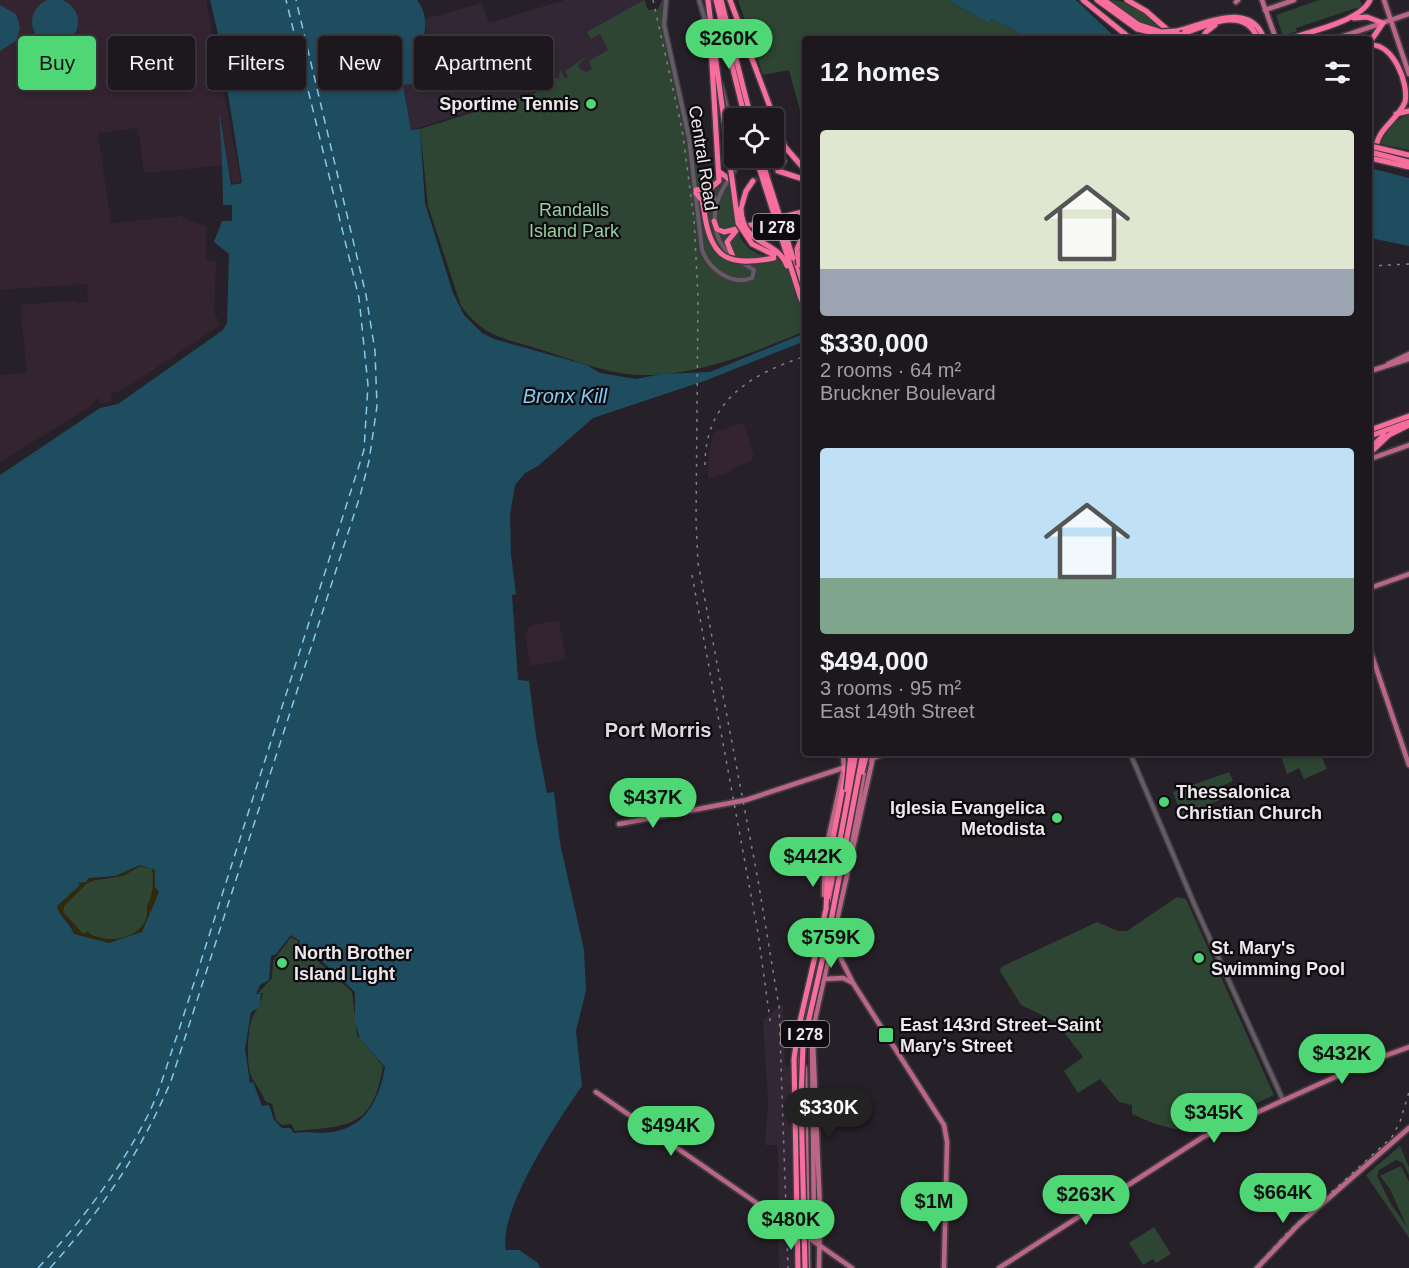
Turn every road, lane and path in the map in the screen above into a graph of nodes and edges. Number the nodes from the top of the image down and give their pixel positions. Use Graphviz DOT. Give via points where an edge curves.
graph roads {
  1 [pos="666,0"];
  2 [pos="699,0"];
  3 [pos="708,0"];
  4 [pos="716,0"];
  5 [pos="721,0"];
  6 [pos="730,0"];
  7 [pos="1083,0"];
  8 [pos="1097,0"];
  9 [pos="1104,0"];
  10 [pos="1127,0"];
  11 [pos="1262,0"];
  12 [pos="1294,0"];
  13 [pos="1370,0"];
  14 [pos="1384,0"];
  15 [pos="1265,10"];
  16 [pos="1409,14"];
  17 [pos="1346,19"];
  18 [pos="1237,20"];
  19 [pos="1391,20"];
  20 [pos="1213,21"];
  21 [pos="1383,23"];
  22 [pos="711,25"];
  23 [pos="1122,32"];
  24 [pos="1180,32"];
  25 [pos="1127,36"];
  26 [pos="1131,36"];
  27 [pos="1175,36"];
  28 [pos="1204,36"];
  29 [pos="1256,36"];
  30 [pos="1262,36"];
  31 [pos="1275,36"];
  32 [pos="1298,36"];
  33 [pos="1344,36"];
  34 [pos="1372,41"];
  35 [pos="1372,44"];
  36 [pos="1409,74"];
  37 [pos="1407,102"];
  38 [pos="727,108"];
  39 [pos="743,108"];
  40 [pos="748,108"];
  41 [pos="1409,111"];
  42 [pos="1396,114"];
  43 [pos="1372,146"];
  44 [pos="1372,153"];
  45 [pos="1409,155"];
  46 [pos="1372,159"];
  47 [pos="1409,162"];
  48 [pos="802,166"];
  49 [pos="734,168"];
  50 [pos="759,168"];
  51 [pos="764,168"];
  52 [pos="780,168"];
  53 [pos="1409,168"];
  54 [pos="720,172"];
  55 [pos="729,179"];
  56 [pos="802,179"];
  57 [pos="753,181"];
  58 [pos="696,191"];
  59 [pos="717,201"];
  60 [pos="802,211"];
  61 [pos="714,221"];
  62 [pos="744,227"];
  63 [pos="802,236"];
  64 [pos="802,246"];
  65 [pos="774,256"];
  66 [pos="733,257"];
  67 [pos="802,272"];
  68 [pos="802,292"];
  69 [pos="802,292"];
  70 [pos="802,293"];
  71 [pos="1409,354"];
  72 [pos="1409,359"];
  73 [pos="1388,364"];
  74 [pos="1372,369"];
  75 [pos="1409,416"];
  76 [pos="1409,424"];
  77 [pos="1372,427"];
  78 [pos="1397,429"];
  79 [pos="1372,435"];
  80 [pos="1409,445"];
  81 [pos="1372,446"];
  82 [pos="1372,451"];
  83 [pos="1372,458"];
  84 [pos="1409,574"];
  85 [pos="1372,587"];
  86 [pos="1372,656"];
  87 [pos="843,756"];
  88 [pos="850,756"];
  89 [pos="851,756"];
  90 [pos="861,756"];
  91 [pos="861,756"];
  92 [pos="861,756"];
  93 [pos="863,756"];
  94 [pos="874,756"];
  95 [pos="1131,756"];
  96 [pos="865,761"];
  97 [pos="858,763"];
  98 [pos="1409,765"];
  99 [pos="844,768"];
  100 [pos="619,824"];
  101 [pos="839,845"];
  102 [pos="853,852"];
  103 [pos="826,909"];
  104 [pos="833,943"];
  105 [pos="818,966"];
  106 [pos="825,979"];
  107 [pos="853,983"];
  108 [pos="803,1014"];
  109 [pos="804,1034"];
  110 [pos="1409,1047"];
  111 [pos="596,1092"];
  112 [pos="805,1098"];
  113 [pos="1283,1100"];
  114 [pos="799,1123"];
  115 [pos="1409,1128"];
  116 [pos="802,1233"];
  117 [pos="807,1237"];
  118 [pos="819,1245"];
  119 [pos="945,1267"];
  120 [pos="798,1268"];
  121 [pos="805,1268"];
  122 [pos="819,1268"];
  123 [pos="852,1268"];
  124 [pos="999,1268"];
  125 [pos="1257,1268"];
  1 -- 58 [label="street, Central Road" via="664,25 685,117"];
  2 -- 38 [label="street, Central Road"];
  3 -- 22 [label="highway"];
  4 -- 39 [label="highway"];
  5 -- 40 [label="highway"];
  6 -- 48 [label="highway" via="785,147"];
  7 -- 23 [label="highway"];
  8 -- 24 [label="highway, bridge" via="1137,29 1168,36"];
  9 -- 24 [label="highway, bridge" via="1136,24 1161,32"];
  10 -- 27 [label="highway"];
  11 -- 15 [label="main road"];
  12 -- 15 [label="main road"];
  13 -- 17 [label="highway" via="1362,11"];
  14 -- 19 [label="main road"];
  15 -- 31 [label="main road"];
  16 -- 19 [label="main road"];
  17 -- 21 [label="highway" via="1367,17"];
  17 -- 32 [label="highway"];
  18 -- 20 [label="highway"];
  18 -- 28 [label="highway" via="1216,24"];
  18 -- 29 [label="highway" via="1252,28"];
  19 -- 21 [label="main road"];
  19 -- 36 [label="main road"];
  20 -- 24 [label="highway"];
  20 -- 30 [label="highway" via="1230,15 1244,16"];
  21 -- 33 [label="main road"];
  21 -- 34 [label="highway"];
  22 -- 54 [label="highway, bridge" via="711,76"];
  22 -- 65 [label="highway, bridge" via="738,223 752,244"];
  23 -- 25 [label="highway"];
  23 -- 26 [label="highway"];
  35 -- 37 [label="highway" via="1394,56 1407,90"];
  37 -- 42 [label="highway"];
  41 -- 42 [label="highway"];
  42 -- 53 [label="highway" via="1380,135 1377,152 1388,164"];
  43 -- 45 [label="highway, bridge"];
  44 -- 47 [label="highway, bridge"];
  46 -- 53 [label="highway, bridge"];
  49 -- 55 [label="street, Central Road"];
  50 -- 68 [label="highway, I 278, bridge"];
  51 -- 69 [label="highway, I 278, bridge"];
  52 -- 56 [label="highway" via="778,171"];
  54 -- 55 [label="highway"];
  54 -- 58 [label="highway" via="715,185"];
  55 -- 59 [label="street, Central Road"];
  57 -- 70 [label="highway, bridge" via="742,201 745,227 754,239 784,258"];
  58 -- 59 [label="street" via="711,192"];
  58 -- 65 [label="highway, bridge" via="702,200 708,238 722,255 740,262"];
  58 -- 66 [label="street, Central Road" via="703,253 714,269 726,276 752,278 754,270"];
  59 -- 61 [label="street, Central Road"];
  60 -- 62 [label="highway"];
  61 -- 62 [label="highway" via="722,232"];
  61 -- 66 [label="street, Central Road" via="720,241"];
  62 -- 66 [label="highway" via="728,238"];
  63 -- 67 [label="highway, bridge" via="796,252"];
  64 -- 65 [label="highway" via="789,254"];
  71 -- 73 [label="main road"];
  72 -- 73 [label="main road"];
  73 -- 74 [label="main road"];
  75 -- 77 [label="highway"];
  76 -- 78 [label="highway"];
  78 -- 79 [label="highway"];
  78 -- 81 [label="highway"];
  78 -- 82 [label="highway"];
  80 -- 83 [label="main road"];
  84 -- 85 [label="main road"];
  86 -- 98 [label="main road"];
  87 -- 99 [label="main road"];
  88 -- 99 [label="main road"];
  89 -- 101 [label="highway, I 278, bridge"];
  90 -- 101 [label="highway, bridge"];
  91 -- 97 [label="main road"];
  92 -- 121 [label="highway, I 278, bridge" via="803,1045"];
  93 -- 96 [label="main road"];
  94 -- 96 [label="main road"];
  94 -- 102 [label="main road"];
  95 -- 113 [label="street"];
  96 -- 97 [label="main road"];
  96 -- 102 [label="main road"];
  97 -- 99 [label="main road"];
  97 -- 105 [label="main road"];
  99 -- 100 [label="main road" via="746,800"];
  99 -- 103 [label="highway" via="828,864"];
  99 -- 108 [label="main road" via="825,854 823,927"];
  101 -- 103 [label="highway, I 278"];
  102 -- 104 [label="main road"];
  103 -- 120 [label="highway, I 278, bridge" via="794,1059"];
  104 -- 106 [label="main road"];
  104 -- 107 [label="main road"];
  105 -- 106 [label="main road"];
  105 -- 109 [label="main road"];
  106 -- 107 [label="main road" via="840,978"];
  106 -- 118 [label="main road" via="812,1033 814,1227"];
  107 -- 119 [label="main road" via="944,1125"];
  108 -- 109 [label="main road"];
  108 -- 114 [label="main road" via="797,1049"];
  109 -- 112 [label="main road"];
  110 -- 113 [label="main road"];
  111 -- 116 [label="main road, bridge"];
  112 -- 114 [label="main road"];
  112 -- 117 [label="main road"];
  113 -- 124 [label="main road" via="1203,1137"];
  114 -- 116 [label="main road"];
  115 -- 125 [label="main road" via="1299,1224"];
  116 -- 117 [label="main road"];
  116 -- 121 [label="main road"];
  117 -- 118 [label="main road"];
  117 -- 121 [label="main road"];
  118 -- 122 [label="main road"];
  118 -- 123 [label="main road"];
}
